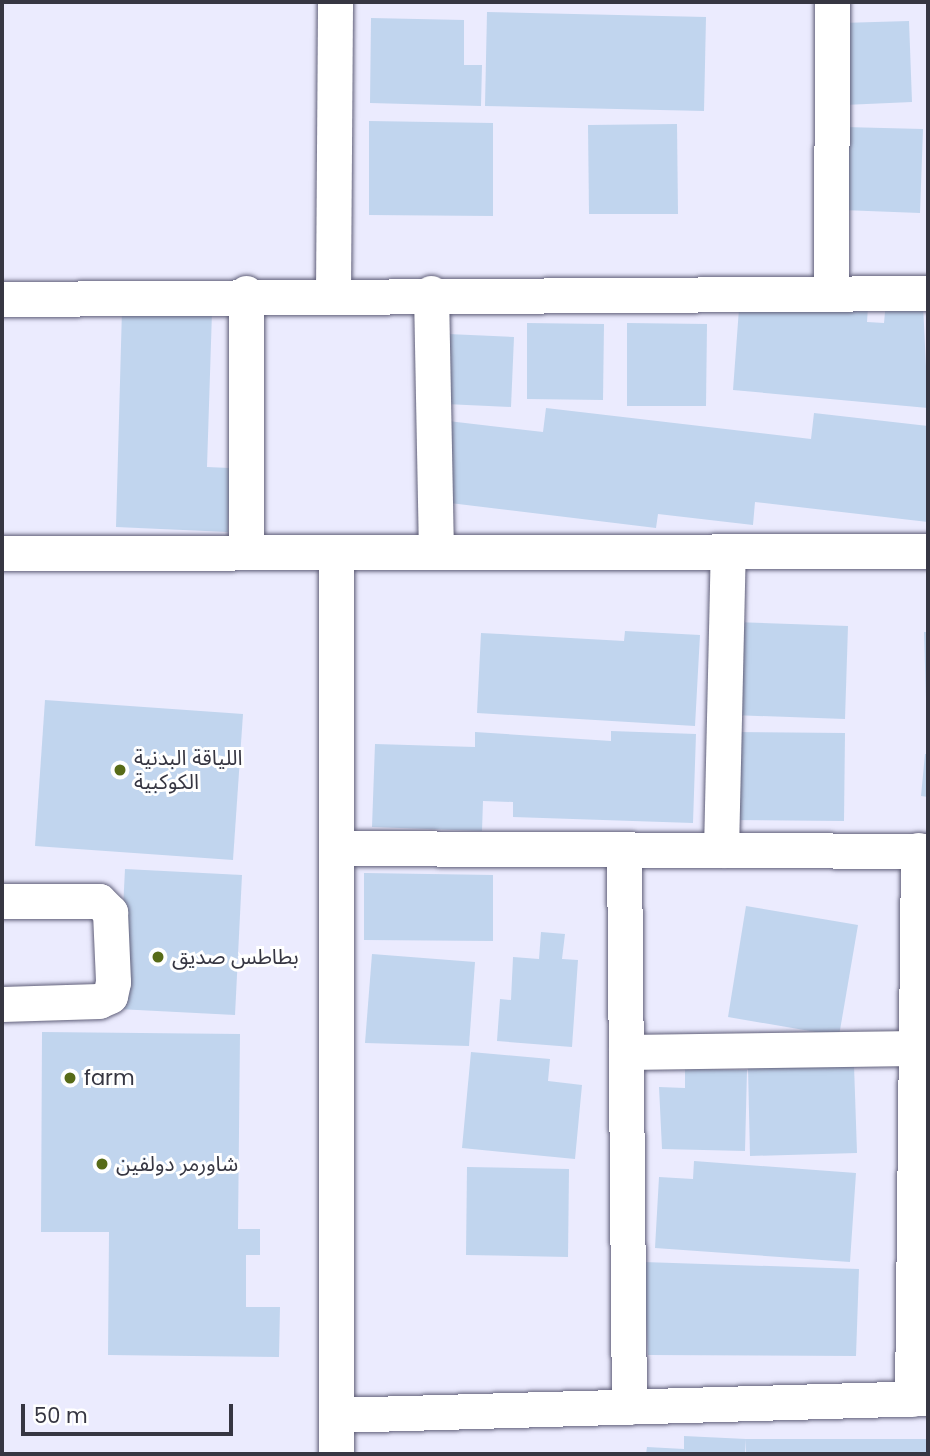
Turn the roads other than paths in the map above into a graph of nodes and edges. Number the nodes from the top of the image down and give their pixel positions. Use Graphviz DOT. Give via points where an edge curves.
graph roads {
  1 [pos="335,2"];
  2 [pos="832,2"];
  3 [pos="246,293"];
  4 [pos="333,293"];
  5 [pos="431,293"];
  6 [pos="831,293"];
  7 [pos="928,293"];
  8 [pos="2,299"];
  9 [pos="728,551"];
  10 [pos="928,551"];
  11 [pos="246,552"];
  12 [pos="336,552"];
  13 [pos="436,552"];
  14 [pos="2,553"];
  15 [pos="336,848"];
  16 [pos="624,850"];
  17 [pos="721,850"];
  18 [pos="923,850"];
  19 [pos="2,901"];
  20 [pos="2,1004"];
  21 [pos="916,1048"];
  22 [pos="625,1052"];
  23 [pos="920,1399"];
  24 [pos="629,1407"];
  25 [pos="336,1415"];
  26 [pos="336,1454"];
  1 -- 4 [label="street"];
  2 -- 6 [label="street"];
  3 -- 4 [label="street"];
  3 -- 8 [label="street"];
  3 -- 11 [label="street"];
  4 -- 5 [label="street"];
  5 -- 6 [label="street"];
  5 -- 13 [label="street"];
  6 -- 7 [label="street"];
  9 -- 10 [label="street"];
  9 -- 13 [label="street"];
  9 -- 17 [label="street"];
  11 -- 12 [label="street"];
  11 -- 14 [label="street"];
  12 -- 13 [label="street"];
  12 -- 15 [label="street"];
  15 -- 16 [label="street"];
  15 -- 25 [label="street"];
  16 -- 17 [label="street"];
  16 -- 22 [label="street"];
  17 -- 18 [label="street"];
  18 -- 21 [label="street"];
  19 -- 20 [label="street" via="99,901 110,912 113,982 110,996 99,1001"];
  21 -- 22 [label="street"];
  21 -- 23 [label="street"];
  22 -- 24 [label="street"];
  23 -- 24 [label="street"];
  24 -- 25 [label="street"];
  25 -- 26 [label="street"];
}
